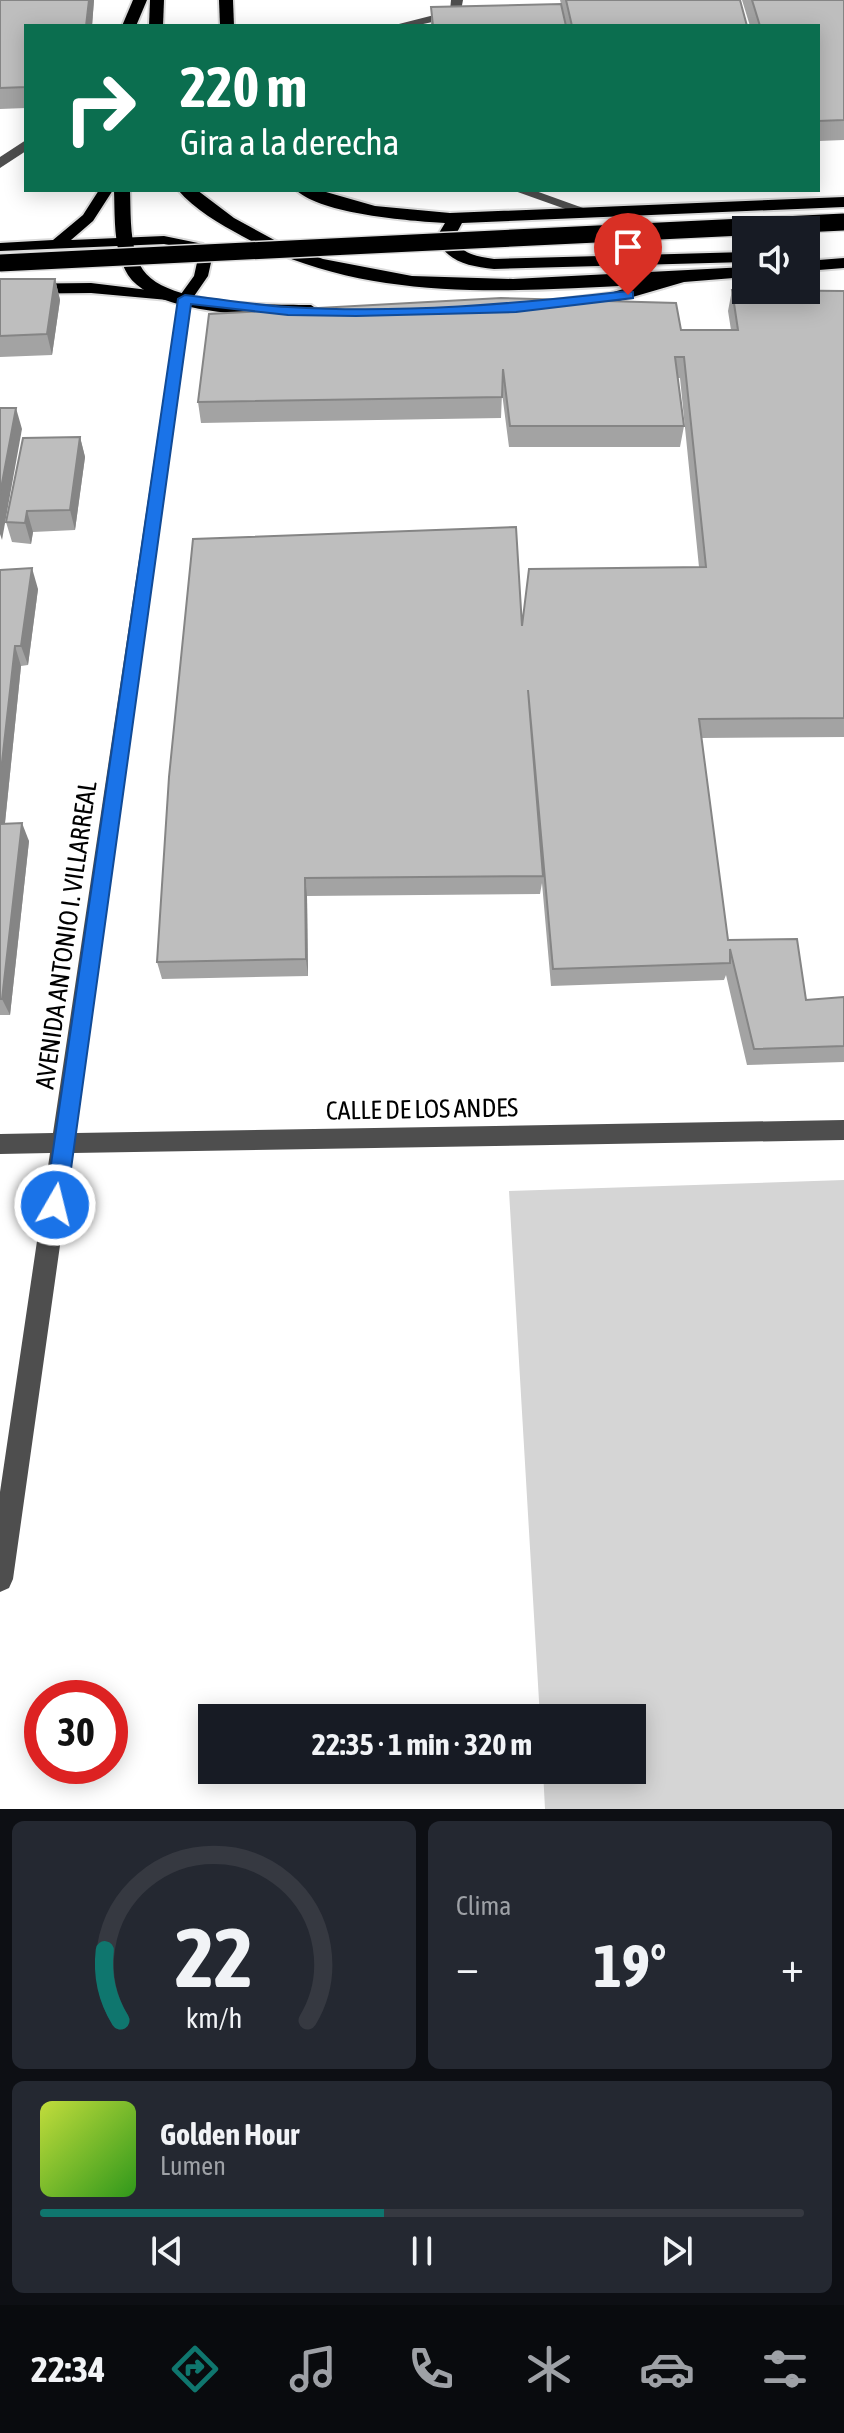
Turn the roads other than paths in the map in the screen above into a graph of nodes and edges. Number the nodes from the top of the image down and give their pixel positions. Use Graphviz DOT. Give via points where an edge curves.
graph roads {
  1 [pos="140,0"];
  2 [pos="157,0"];
  3 [pos="226,0"];
  4 [pos="457,0"];
  5 [pos="130,24"];
  6 [pos="156,24"];
  7 [pos="227,24"];
  8 [pos="406,24"];
  9 [pos="24,146"];
  10 [pos="0,164"];
  11 [pos="105,192"];
  12 [pos="122,192"];
  13 [pos="189,192"];
  14 [pos="309,192"];
  15 [pos="525,192"];
  16 [pos="844,202"];
  17 [pos="590,213"];
  18 [pos="456,219"];
  19 [pos="844,222"];
  20 [pos="127,242"];
  21 [pos="57,244"];
  22 [pos="0,247"];
  23 [pos="732,257"];
  24 [pos="0,263"];
  25 [pos="732,273"];
  26 [pos="678,278"];
  27 [pos="0,289"];
  28 [pos="185,299"];
  29 [pos="547,305"];
  30 [pos="329,312"];
  31 [pos="844,1130"];
  32 [pos="65,1143"];
  33 [pos="0,1144"];
  34 [pos="0,1579"];
  1 -- 5 [label="highway"];
  2 -- 6 [label="highway"];
  3 -- 7 [label="highway"];
  4 -- 8 [label="street" via="456,13"];
  9 -- 10 [label="street"];
  11 -- 21 [label="main road" via="88,218"];
  12 -- 20 [label="highway"];
  13 -- 26 [label="highway" via="236,229 297,258 339,270 426,284 486,286"];
  14 -- 18 [label="highway" via="329,201"];
  15 -- 17 [label="street"];
  16 -- 17 [label="highway"];
  17 -- 18 [label="highway"];
  18 -- 23 [label="highway" via="445,238 449,250 466,260 494,264"];
  19 -- 24 [label="highway, bridge"];
  20 -- 21 [label="main road"];
  20 -- 28 [label="highway" via="139,278"];
  20 -- 28 [label="main road" via="177,241 203,252 201,276"];
  21 -- 22 [label="main road"];
  25 -- 26 [label="highway"];
  26 -- 29 [label="highway" via="612,298"];
  27 -- 28 [label="main road" via="91,288"];
  28 -- 30 [label="highway"];
  28 -- 32 [label="street, AVENIDA ANTONIO I. VILLARREAL"];
  31 -- 32 [label="street, CALLE DE LOS ANDES"];
  32 -- 33 [label="street, CALLE DE LOS ANDES"];
  32 -- 34 [label="street, AVENIDA ANTONIO I. VILLARREAL"];
}
